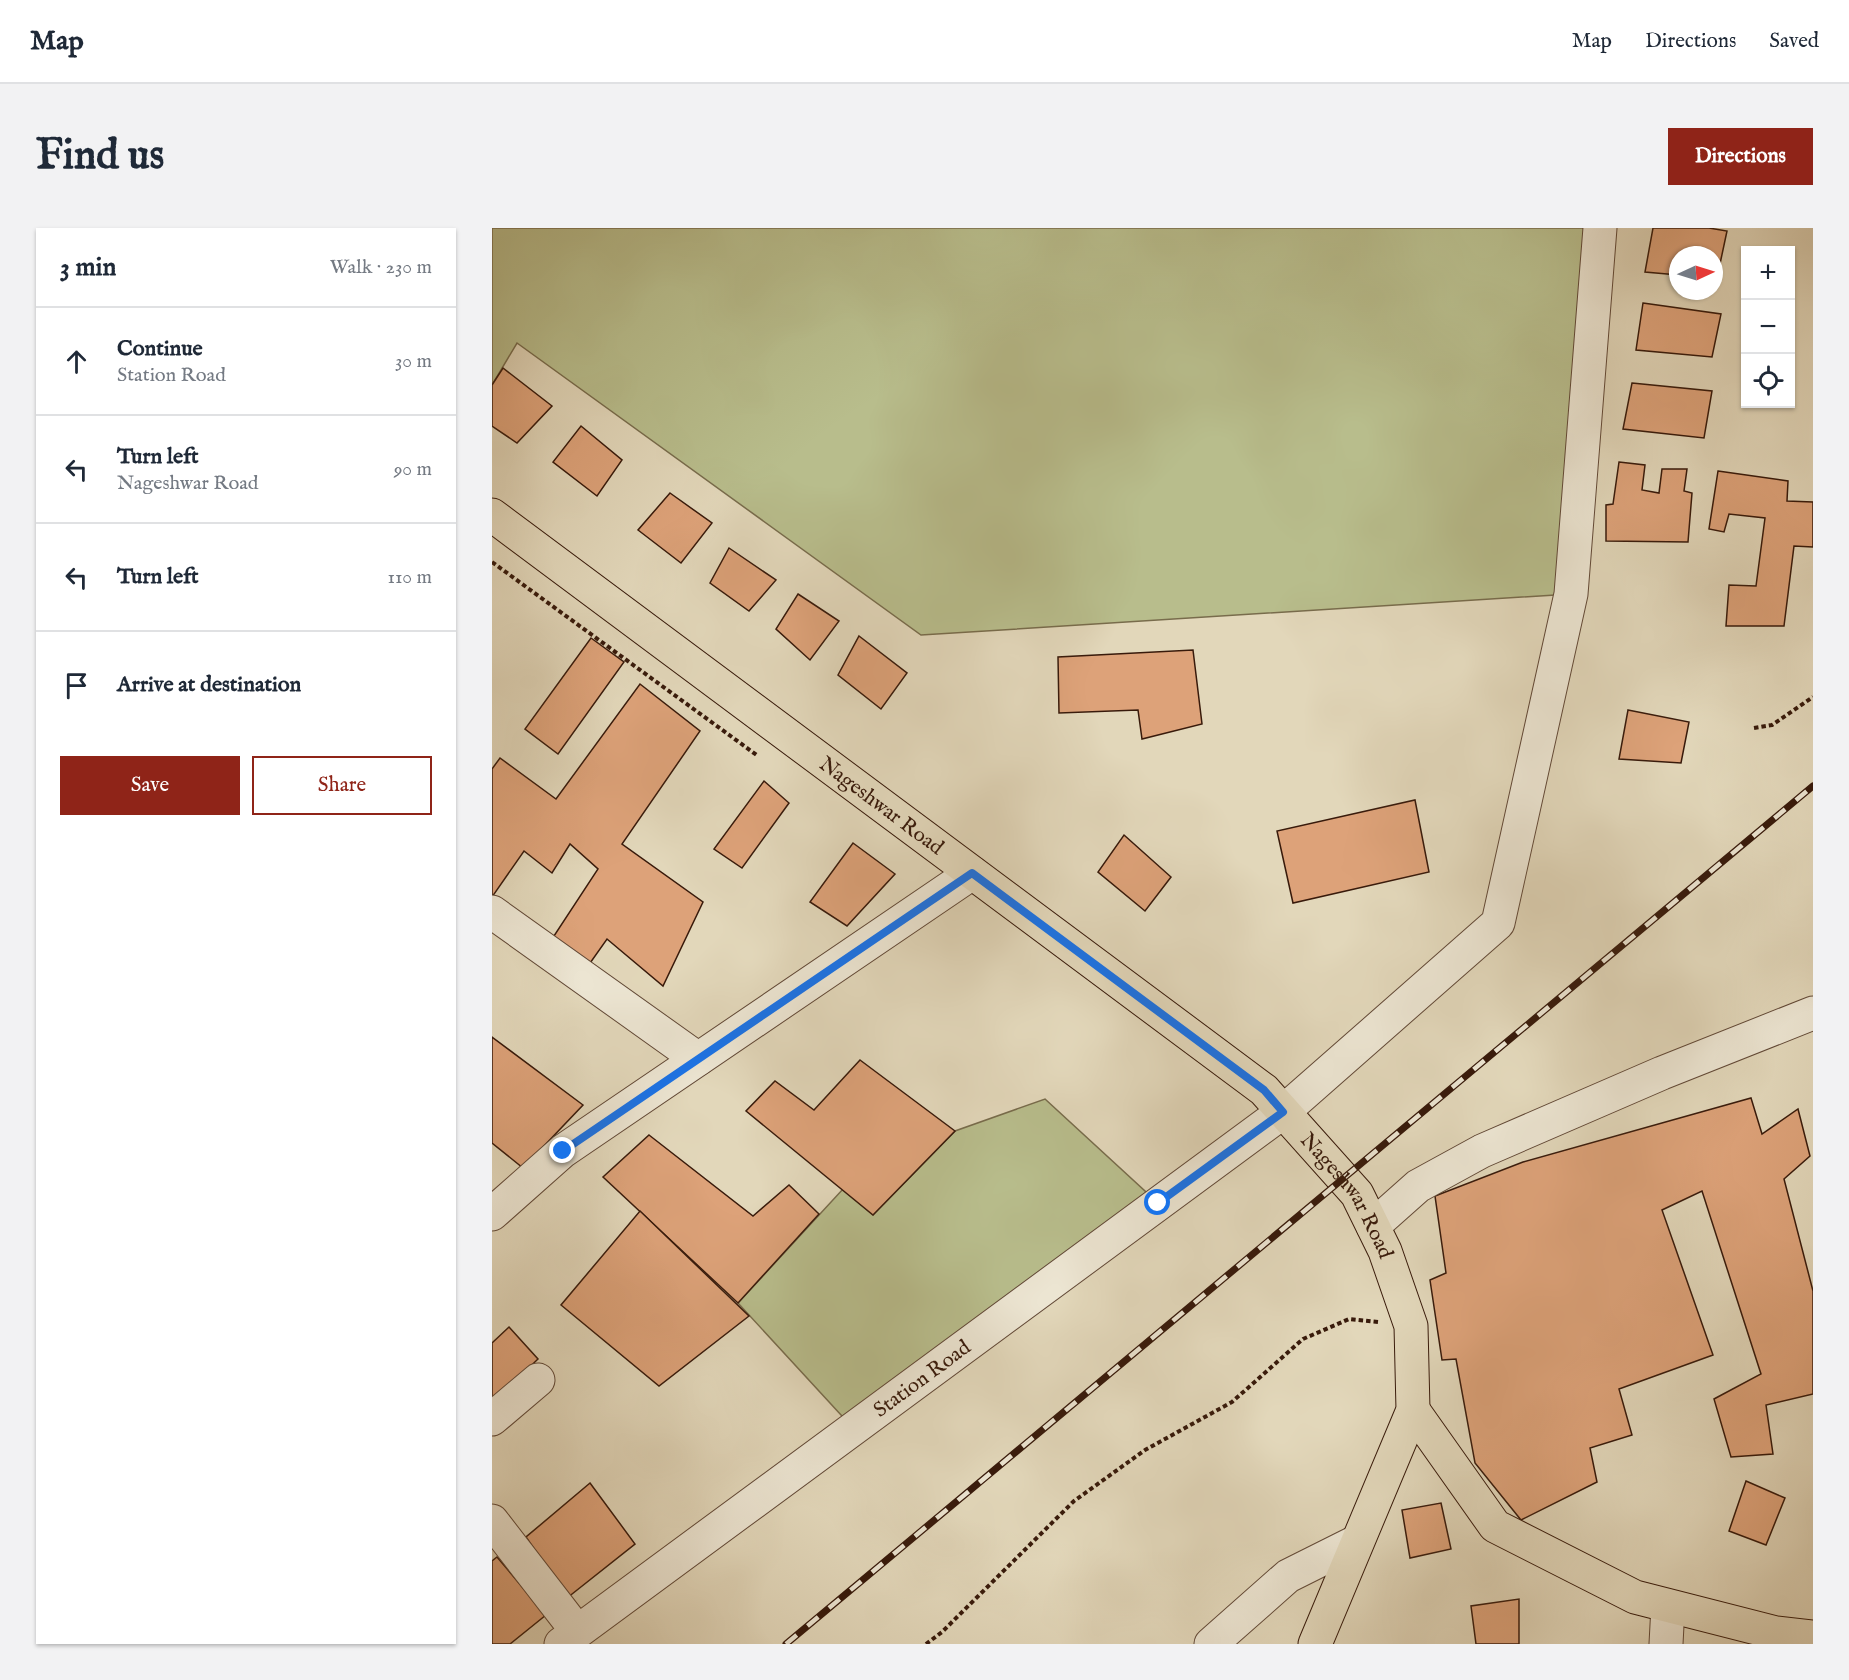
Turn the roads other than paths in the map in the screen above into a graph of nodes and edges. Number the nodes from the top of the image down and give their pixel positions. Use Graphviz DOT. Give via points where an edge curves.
graph roads {
  1 [pos="1600,228"];
  2 [pos="492,515"];
  3 [pos="972,873"];
  4 [pos="492,912"];
  5 [pos="1813,1013"];
  6 [pos="698,1059"];
  7 [pos="1283,1112"];
  8 [pos="492,1214"];
  9 [pos="1373,1226"];
  10 [pos="538,1380"];
  11 [pos="1413,1410"];
  12 [pos="492,1419"];
  13 [pos="492,1521"];
  14 [pos="1356,1542"];
  15 [pos="1668,1606"];
  16 [pos="1813,1637"];
  17 [pos="569,1638"];
  18 [pos="1211,1644"];
  19 [pos="1315,1644"];
  20 [pos="1666,1644"];
  1 -- 7 [label="street, Station Road" via="1571,594 1498,923"];
  2 -- 3 [label="main road, Nageshwar Road"];
  3 -- 6 [label="street"];
  3 -- 7 [label="main road, Nageshwar Road" via="1264,1090"];
  4 -- 6 [label="street"];
  5 -- 9 [label="street" via="1482,1151 1418,1186"];
  6 -- 8 [label="street" via="563,1151"];
  7 -- 9 [label="main road, Nageshwar Road" via="1357,1194"];
  7 -- 17 [label="street, Station Road"];
  9 -- 11 [label="main road, Nageshwar Road" via="1411,1326"];
  10 -- 12 [label="street"];
  11 -- 14 [label="main road, Nageshwar Road"];
  11 -- 15 [label="main road" via="1495,1526 1635,1598"];
  13 -- 17 [label="street"];
  14 -- 18 [label="street" via="1288,1576"];
  14 -- 19 [label="main road, Nageshwar Road"];
  15 -- 16 [label="main road" via="1776,1633"];
  15 -- 20 [label="street"];
}
